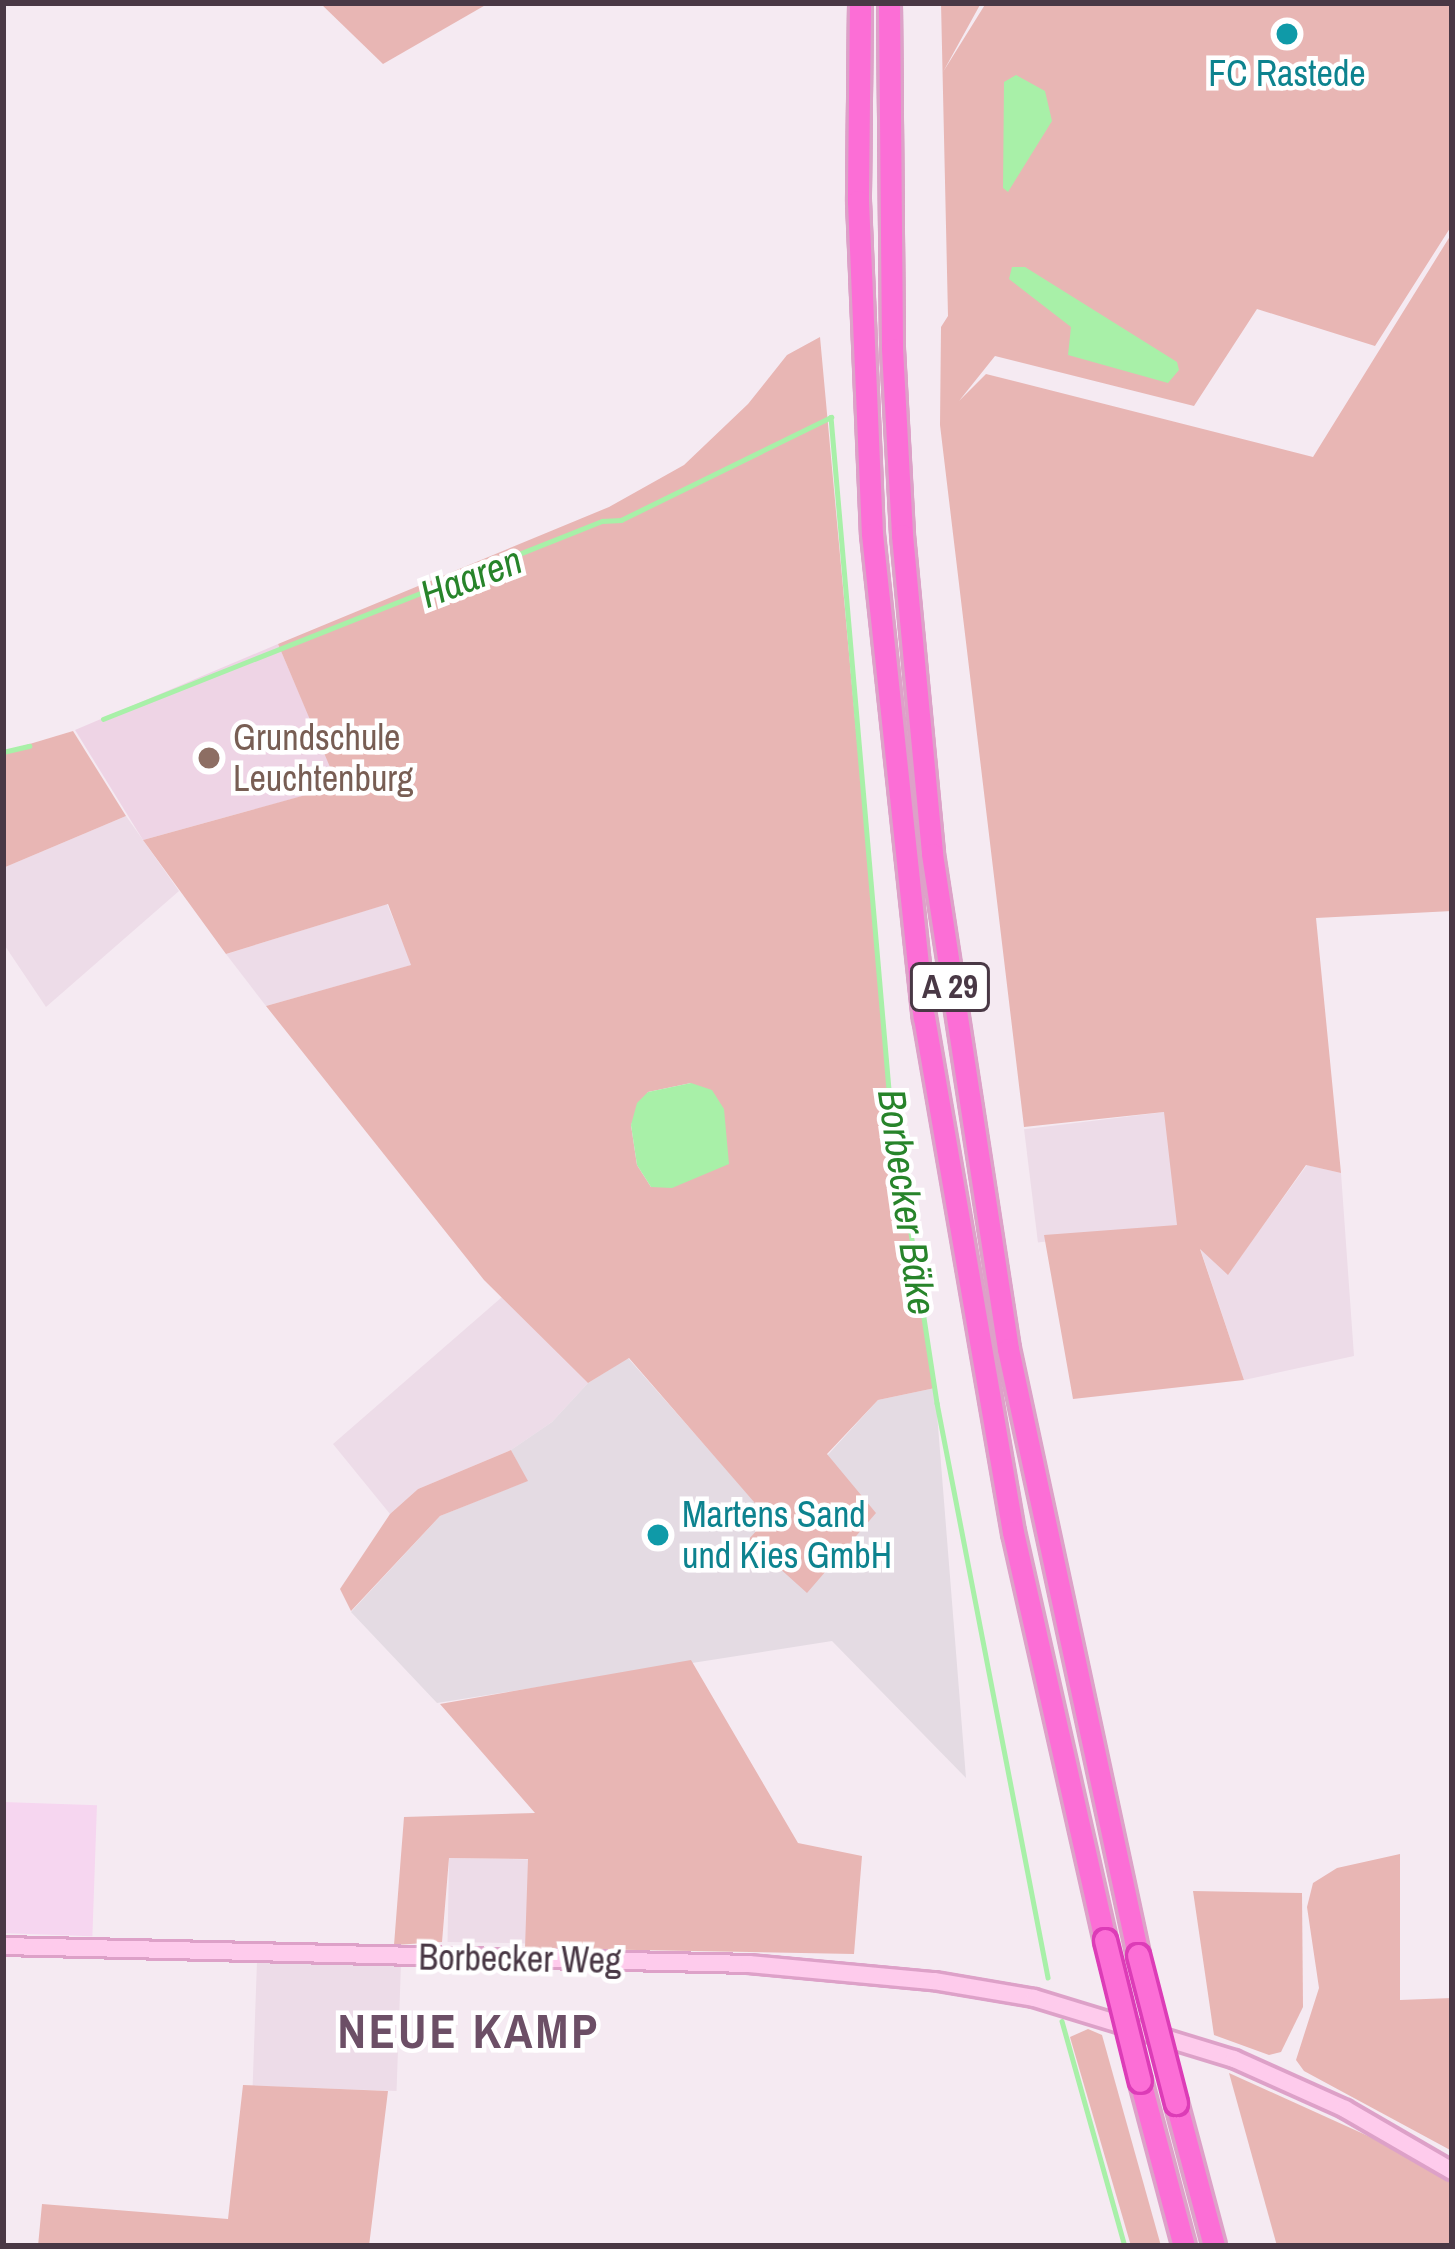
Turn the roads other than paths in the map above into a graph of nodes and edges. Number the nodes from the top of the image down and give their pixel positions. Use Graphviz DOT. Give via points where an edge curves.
graph roads {
  1 [pos="860,3"];
  2 [pos="889,3"];
  3 [pos="3,1946"];
  4 [pos="1452,2171"];
  5 [pos="1184,2246"];
  6 [pos="1214,2246"];
  1 -- 5 [label="highway, A 29, bridge" via="858,201 872,534 921,993 1013,1532"];
  2 -- 6 [label="highway, A 29, bridge" via="893,372 932,854 1008,1349 1138,1954"];
  3 -- 4 [label="street, Borbecker Weg" via="749,1964 1034,1998 1282,2079"];
}
